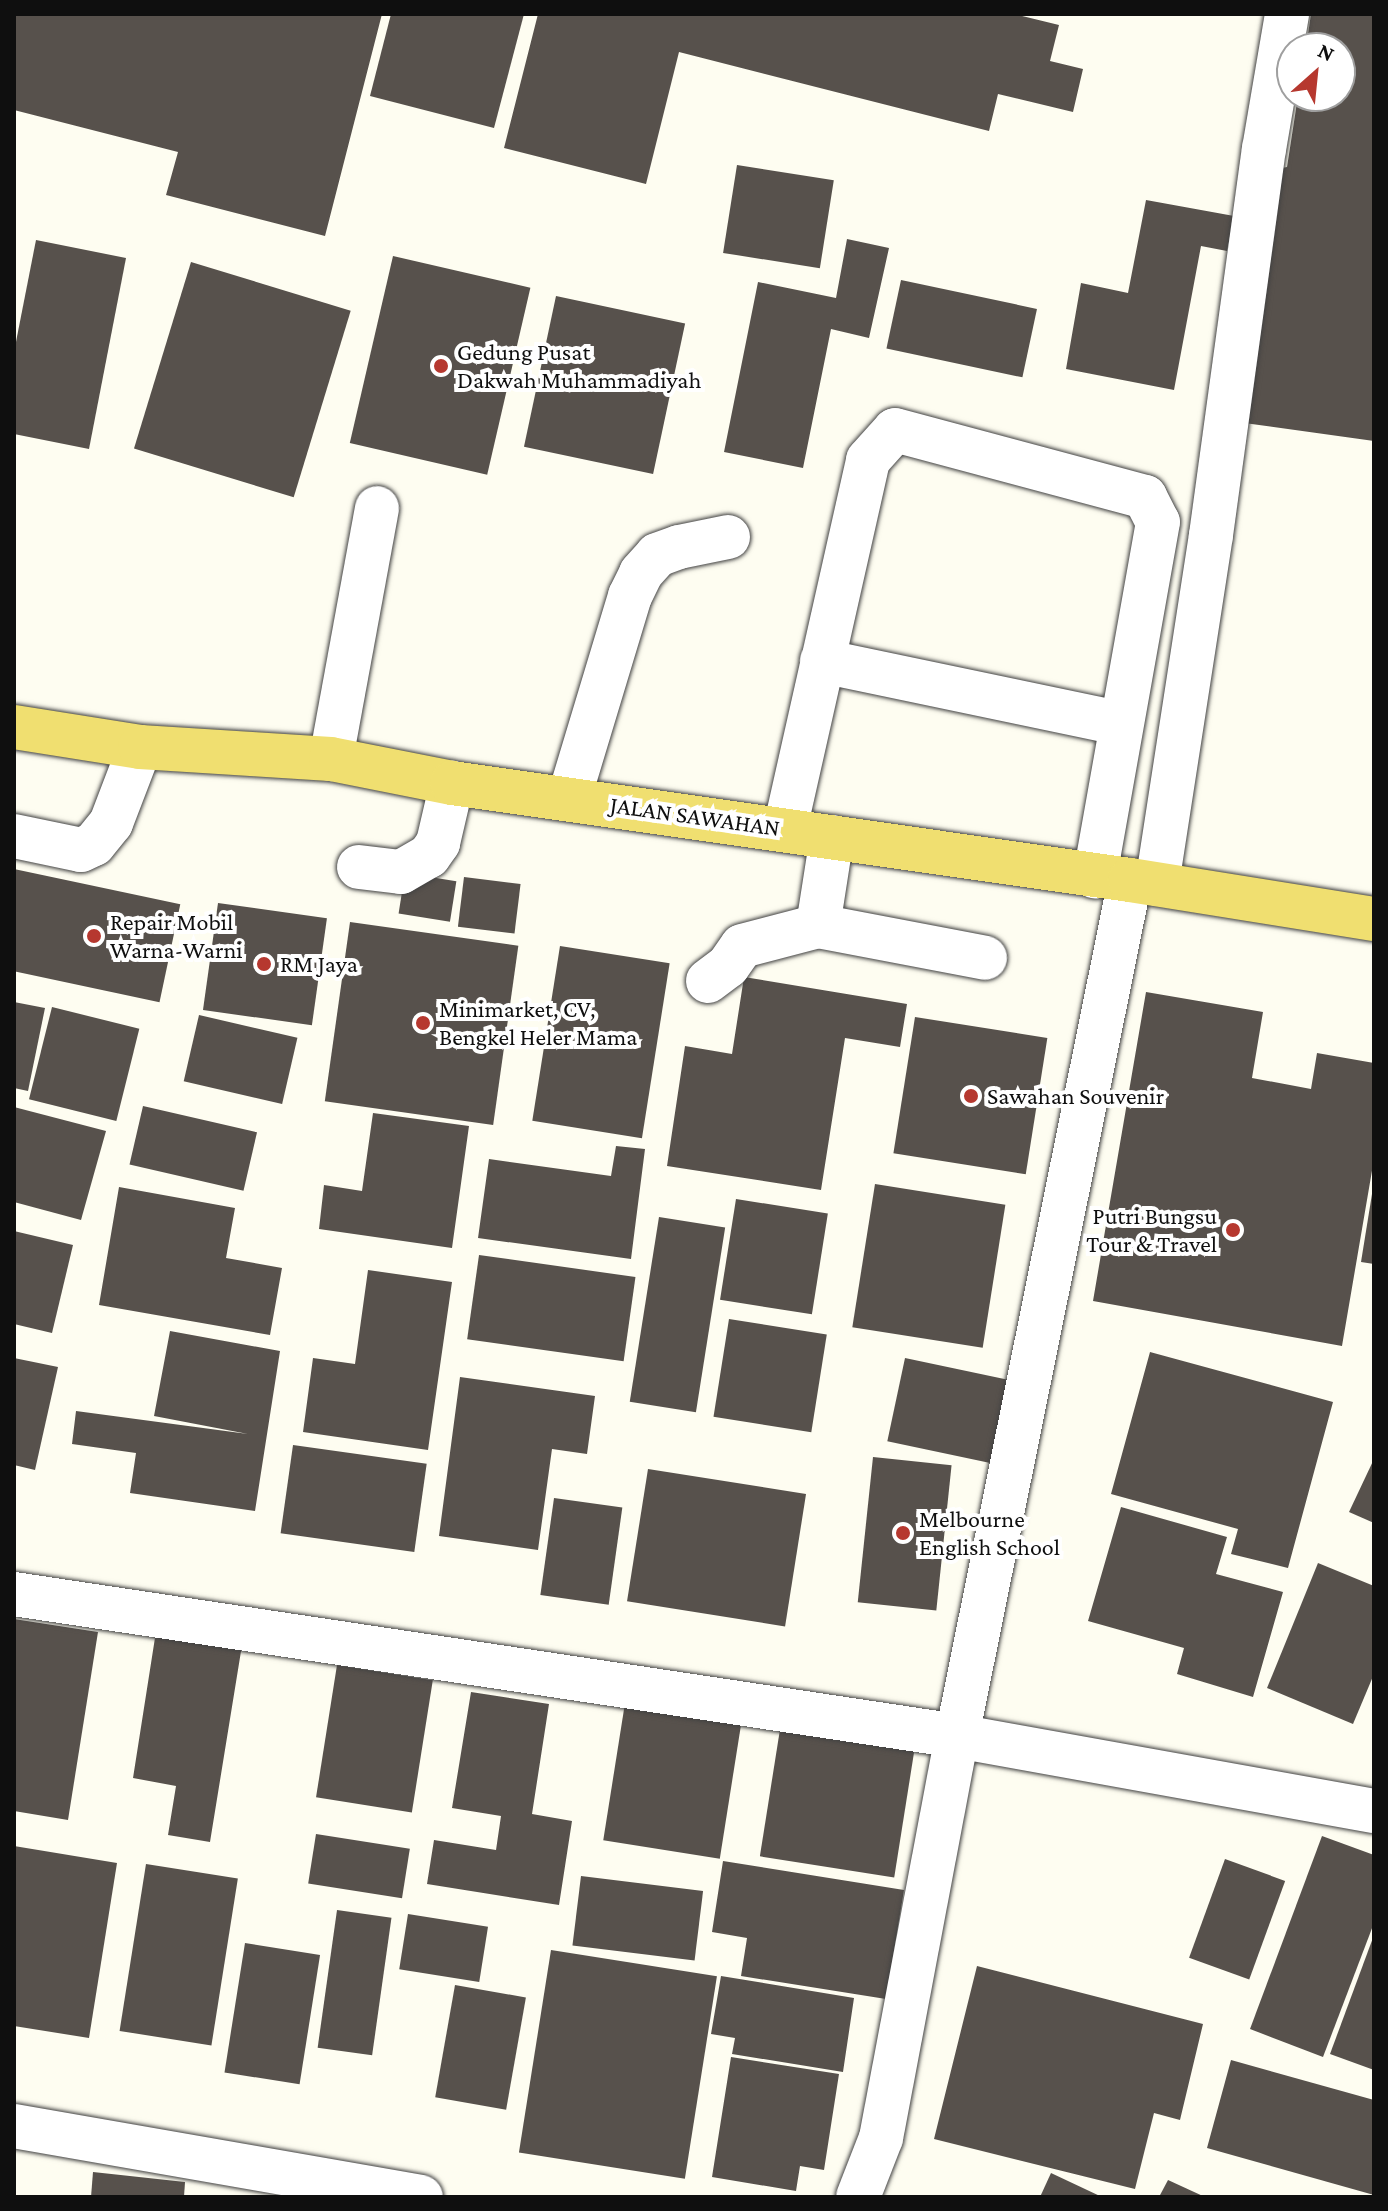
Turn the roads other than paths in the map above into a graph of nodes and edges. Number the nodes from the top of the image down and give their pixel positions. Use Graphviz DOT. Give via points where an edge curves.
graph roads {
  1 [pos="1287,14"];
  2 [pos="377,508"];
  3 [pos="728,537"];
  4 [pos="822,661"];
  5 [pos="1120,723"];
  6 [pos="14,727"];
  7 [pos="140,747"];
  8 [pos="331,759"];
  9 [pos="452,783"];
  10 [pos="569,798"];
  11 [pos="785,829"];
  12 [pos="14,836"];
  13 [pos="832,837"];
  14 [pos="359,867"];
  15 [pos="1127,880"];
  16 [pos="1374,919"];
  17 [pos="818,926"];
  18 [pos="985,958"];
  19 [pos="708,981"];
  20 [pos="14,1594"];
  21 [pos="957,1736"];
  22 [pos="1374,1811"];
  23 [pos="14,2126"];
  24 [pos="421,2197"];
  25 [pos="858,2197"];
  1 -- 15 [label="street" via="1211,535"];
  2 -- 8 [label="street"];
  3 -- 10 [label="street" via="657,555 641,573"];
  4 -- 5 [label="street"];
  4 -- 5 [label="street" via="868,460 895,430 1145,497 1158,522"];
  4 -- 11 [label="street"];
  5 -- 15 [label="street"];
  6 -- 7 [label="main road, JALAN SAWAHAN"];
  7 -- 8 [label="main road, JALAN SAWAHAN"];
  7 -- 12 [label="street" via="111,823 94,844 81,850"];
  8 -- 9 [label="main road, JALAN SAWAHAN"];
  9 -- 10 [label="main road, JALAN SAWAHAN"];
  9 -- 14 [label="street" via="438,843 429,856 401,872"];
  10 -- 11 [label="main road, JALAN SAWAHAN"];
  11 -- 13 [label="main road, JALAN SAWAHAN"];
  13 -- 15 [label="main road, JALAN SAWAHAN"];
  13 -- 17 [label="street"];
  15 -- 16 [label="main road, JALAN SAWAHAN"];
  15 -- 21 [label="street"];
  17 -- 18 [label="street"];
  17 -- 19 [label="street" via="742,946"];
  20 -- 21 [label="street"];
  21 -- 22 [label="street"];
  21 -- 25 [label="street" via="881,2138"];
  23 -- 24 [label="street"];
}
